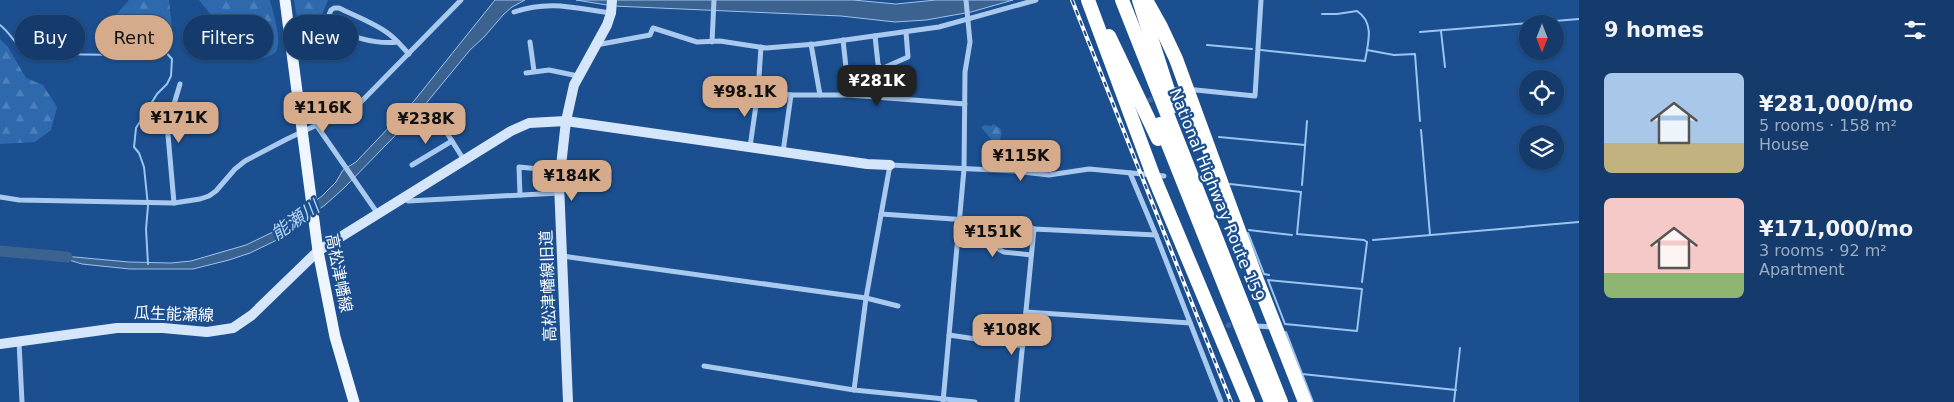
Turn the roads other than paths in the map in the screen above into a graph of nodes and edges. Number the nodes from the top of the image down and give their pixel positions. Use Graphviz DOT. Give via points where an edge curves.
graph roads {
  1 [pos="285,0"];
  2 [pos="461,0"];
  3 [pos="714,0"];
  4 [pos="966,0"];
  5 [pos="1036,0"];
  6 [pos="1090,0"];
  7 [pos="1112,0"];
  8 [pos="1122,0"];
  9 [pos="1139,0"];
  10 [pos="1146,0"];
  11 [pos="1260,0"];
  12 [pos="612,7"];
  13 [pos="514,12"];
  14 [pos="969,18"];
  15 [pos="906,32"];
  16 [pos="875,36"];
  17 [pos="843,40"];
  18 [pos="398,42"];
  19 [pos="530,42"];
  20 [pos="712,42"];
  21 [pos="811,44"];
  22 [pos="596,45"];
  23 [pos="761,47"];
  24 [pos="409,54"];
  25 [pos="534,71"];
  26 [pos="526,74"];
  27 [pos="579,77"];
  28 [pos="180,84"];
  29 [pos="1180,90"];
  30 [pos="758,91"];
  31 [pos="790,95"];
  32 [pos="820,95"];
  33 [pos="849,96"];
  34 [pos="965,104"];
  35 [pos="566,121"];
  36 [pos="317,126"];
  37 [pos="445,130"];
  38 [pos="303,132"];
  39 [pos="452,141"];
  40 [pos="750,147"];
  41 [pos="783,152"];
  42 [pos="464,160"];
  43 [pos="412,165"];
  44 [pos="890,165"];
  45 [pos="964,169"];
  46 [pos="560,171"];
  47 [pos="1130,173"];
  48 [pos="1158,175"];
  49 [pos="559,193"];
  50 [pos="1187,194"];
  51 [pos="520,195"];
  52 [pos="0,198"];
  53 [pos="404,198"];
  54 [pos="174,203"];
  55 [pos="378,214"];
  56 [pos="881,214"];
  57 [pos="960,219"];
  58 [pos="1034,229"];
  59 [pos="1156,235"];
  60 [pos="958,239"];
  61 [pos="1216,241"];
  62 [pos="318,251"];
  63 [pos="1031,255"];
  64 [pos="562,256"];
  65 [pos="866,298"];
  66 [pos="898,306"];
  67 [pos="1026,312"];
  68 [pos="1190,323"];
  69 [pos="1257,326"];
  70 [pos="1275,327"];
  71 [pos="949,335"];
  72 [pos="19,342"];
  73 [pos="0,344"];
  74 [pos="1023,346"];
  75 [pos="704,366"];
  76 [pos="854,390"];
  77 [pos="943,400"];
  78 [pos="22,402"];
  79 [pos="354,402"];
  80 [pos="568,402"];
  81 [pos="975,402"];
  82 [pos="1017,402"];
  83 [pos="1221,402"];
  84 [pos="1248,402"];
  85 [pos="1271,402"];
  86 [pos="1281,402"];
  87 [pos="1305,402"];
  1 -- 38 [label="main road, 高松津幡線"];
  2 -- 24 [label="street"];
  3 -- 20 [label="street"];
  4 -- 14 [label="street"];
  5 -- 14 [label="street"];
  6 -- 48 [label="highway"];
  6 -- 50 [label="highway" via="1181,188"];
  7 -- 50 [label="highway, National Highway Route 159"];
  8 -- 61 [label="highway, National Highway Route 159"];
  9 -- 61 [label="highway" via="1178,123 1218,232"];
  10 -- 29 [label="highway" via="1176,59"];
  11 -- 29 [label="street" via="1255,96"];
  12 -- 13 [label="street" via="544,1"];
  12 -- 22 [label="street, 高松津幡線旧道"];
  14 -- 15 [label="street"];
  14 -- 34 [label="street"];
  15 -- 16 [label="street"];
  15 -- 16 [label="street" via="908,57 881,69"];
  16 -- 17 [label="street"];
  17 -- 21 [label="street"];
  17 -- 33 [label="street"];
  18 -- 18 [label="street" via="384,30 339,8 331,10 326,22 328,26 353,36 375,42"];
  18 -- 24 [label="street"];
  19 -- 25 [label="street"];
  20 -- 22 [label="street" via="697,42 654,28 650,35"];
  20 -- 23 [label="street"];
  21 -- 23 [label="street"];
  21 -- 32 [label="street"];
  22 -- 27 [label="street, 高松津幡線旧道"];
  23 -- 30 [label="street"];
  24 -- 36 [label="street" via="357,106"];
  25 -- 26 [label="street"];
  25 -- 27 [label="street" via="557,71"];
  27 -- 35 [label="street, 高松津幡線旧道" via="574,85"];
  28 -- 54 [label="street" via="168,135"];
  29 -- 70 [label="highway"];
  30 -- 31 [label="street"];
  30 -- 40 [label="street"];
  31 -- 32 [label="street"];
  31 -- 41 [label="street"];
  32 -- 33 [label="street"];
  33 -- 34 [label="street"];
  34 -- 45 [label="street"];
  35 -- 40 [label="street, 瓜生能瀬線"];
  35 -- 42 [label="street, 瓜生能瀬線" via="529,123"];
  35 -- 46 [label="street, 高松津幡線旧道"];
  36 -- 38 [label="street"];
  36 -- 55 [label="street"];
  37 -- 39 [label="street"];
  38 -- 54 [label="street" via="245,161 209,196"];
  38 -- 62 [label="main road, 高松津幡線"];
  39 -- 42 [label="street"];
  39 -- 43 [label="street"];
  40 -- 41 [label="street, 瓜生能瀬線"];
  41 -- 44 [label="street, 瓜生能瀬線"];
  42 -- 53 [label="street, 瓜生能瀬線"];
  44 -- 45 [label="street"];
  44 -- 56 [label="street"];
  45 -- 47 [label="street" via="1049,175 1089,170"];
  45 -- 57 [label="street"];
  46 -- 49 [label="street, 高松津幡線旧道"];
  46 -- 51 [label="street" via="519,167"];
  47 -- 48 [label="street"];
  47 -- 59 [label="street"];
  48 -- 84 [label="highway" via="1222,325"];
  49 -- 51 [label="street"];
  49 -- 64 [label="street, 高松津幡線旧道"];
  50 -- 85 [label="highway, National Highway Route 159"];
  51 -- 53 [label="street" via="408,201"];
  52 -- 54 [label="street"];
  53 -- 55 [label="street, 瓜生能瀬線"];
  55 -- 62 [label="street, 瓜生能瀬線"];
  56 -- 57 [label="street"];
  56 -- 65 [label="street"];
  57 -- 58 [label="street" via="1025,224"];
  57 -- 60 [label="street"];
  58 -- 59 [label="street"];
  58 -- 63 [label="street"];
  59 -- 68 [label="street"];
  60 -- 63 [label="street" via="983,241 1004,252"];
  60 -- 71 [label="street"];
  61 -- 86 [label="highway, National Highway Route 159"];
  62 -- 72 [label="street, 瓜生能瀬線" via="252,315 233,328 207,332 117,328"];
  62 -- 79 [label="main road, 高松津幡線" via="335,337"];
  63 -- 67 [label="street"];
  64 -- 65 [label="street"];
  64 -- 80 [label="street, 高松津幡線旧道"];
  65 -- 66 [label="street"];
  65 -- 76 [label="street"];
  67 -- 68 [label="street"];
  67 -- 74 [label="street"];
  68 -- 83 [label="street"];
  69 -- 70 [label="street"];
  70 -- 87 [label="highway"];
  71 -- 74 [label="street"];
  71 -- 77 [label="street"];
  72 -- 73 [label="street, 瓜生能瀬線"];
  72 -- 78 [label="street"];
  74 -- 82 [label="street"];
  75 -- 76 [label="street"];
  76 -- 77 [label="street"];
  77 -- 81 [label="street"];
}
